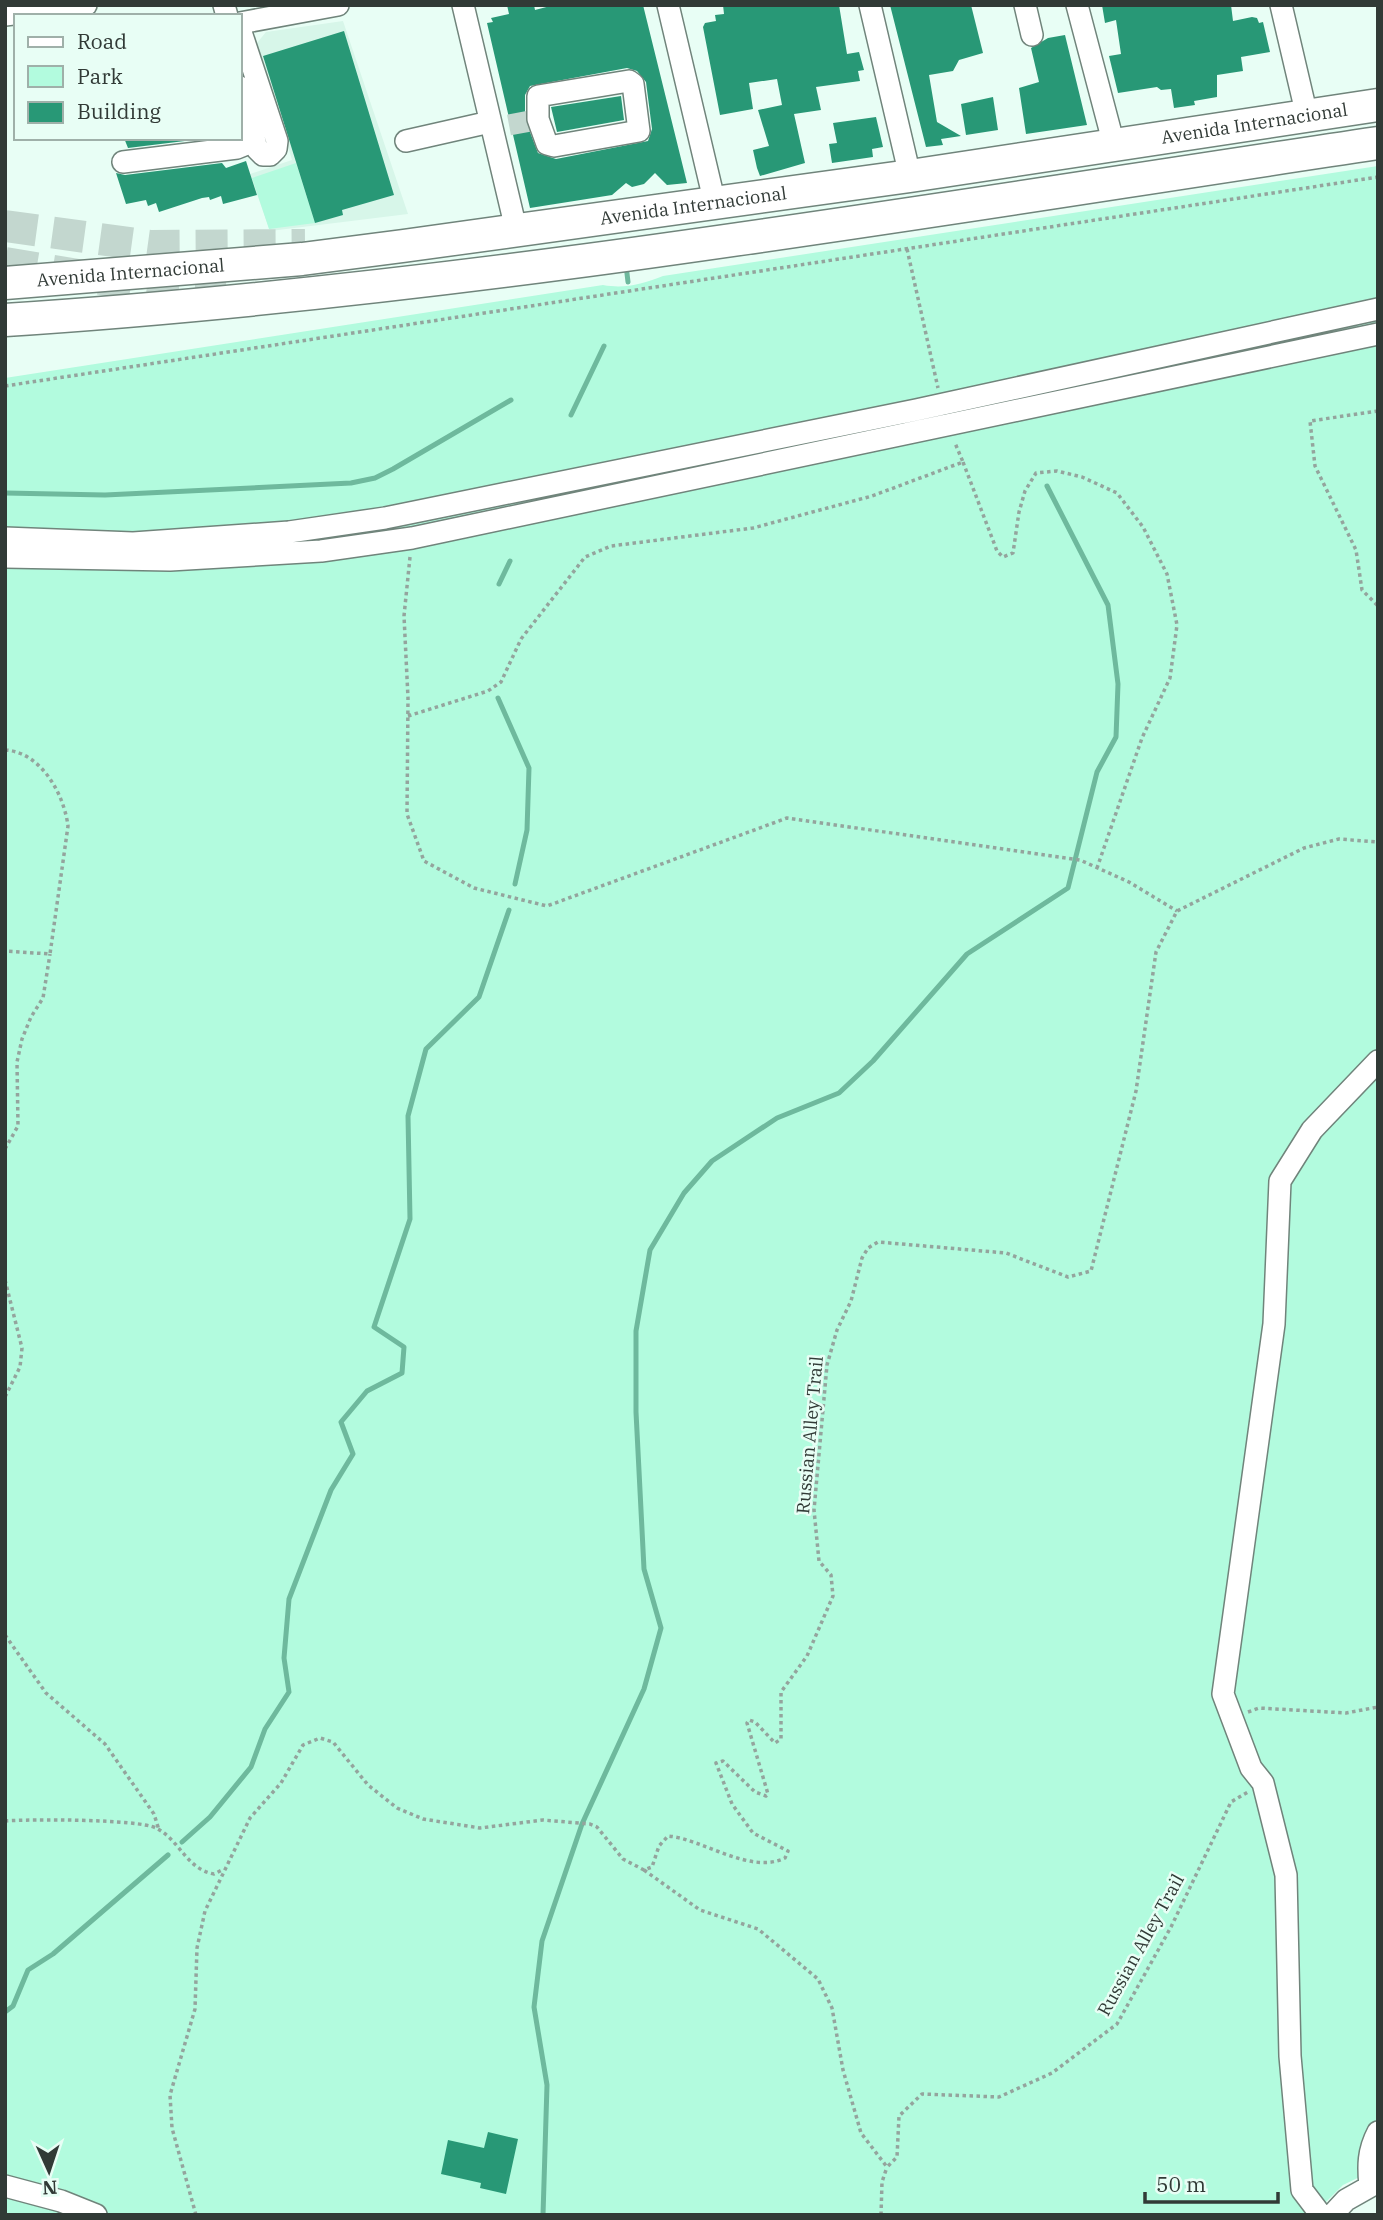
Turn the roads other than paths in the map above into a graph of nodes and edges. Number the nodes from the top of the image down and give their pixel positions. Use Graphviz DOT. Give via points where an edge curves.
graph roads {
  1 [pos="86,5"];
  2 [pos="338,5"];
  3 [pos="463,5"];
  4 [pos="668,5"];
  5 [pos="870,5"];
  6 [pos="1025,5"];
  7 [pos="1077,5"];
  8 [pos="1281,5"];
  9 [pos="5,15"];
  10 [pos="242,23"];
  11 [pos="242,35"];
  12 [pos="1032,35"];
  13 [pos="242,95"];
  14 [pos="1378,105"];
  15 [pos="1307,116"];
  16 [pos="512,123"];
  17 [pos="254,141"];
  18 [pos="406,141"];
  19 [pos="1378,143"];
  20 [pos="1114,145"];
  21 [pos="123,162"];
  22 [pos="910,176"];
  23 [pos="715,204"];
  24 [pos="516,229"];
  25 [pos="5,284"];
  26 [pos="1378,309"];
  27 [pos="5,320"];
  28 [pos="1378,334"];
  29 [pos="944,413"];
  30 [pos="405,513"];
  31 [pos="5,538"];
  32 [pos="412,538"];
  33 [pos="5,557"];
  34 [pos="1378,1060"];
  35 [pos="1378,2132"];
  36 [pos="1374,2184"];
  37 [pos="5,2186"];
  38 [pos="96,2215"];
  39 [pos="1321,2215"];
  40 [pos="1332,2215"];
  1 -- 9 [label="street"];
  2 -- 10 [label="street"];
  3 -- 16 [label="street"];
  4 -- 23 [label="street"];
  5 -- 22 [label="street"];
  6 -- 12 [label="street"];
  7 -- 20 [label="street"];
  8 -- 15 [label="street"];
  11 -- 17 [label="street" via="276,149 263,155"];
  13 -- 17 [label="street"];
  14 -- 15 [label="highway, Avenida Internacional"];
  15 -- 20 [label="highway, Avenida Internacional"];
  16 -- 16 [label="street" via="554,146 634,134 641,128 629,82 542,93"];
  16 -- 18 [label="street"];
  16 -- 24 [label="street"];
  17 -- 21 [label="street" via="237,148"];
  19 -- 27 [label="highway, Avenida Internacional" via="485,275 168,309"];
  20 -- 22 [label="highway, Avenida Internacional"];
  22 -- 23 [label="highway, Avenida Internacional"];
  23 -- 24 [label="highway, Avenida Internacional"];
  24 -- 25 [label="highway, Avenida Internacional" via="302,259"];
  26 -- 29 [label="street"];
  28 -- 29 [label="street"];
  29 -- 30 [label="street"];
  29 -- 32 [label="street"];
  30 -- 31 [label="street" via="289,532 133,543"];
  30 -- 32 [label="street"];
  32 -- 33 [label="street" via="321,551 170,560"];
  34 -- 39 [label="street" via="1312,1130 1280,1181 1274,1324 1223,1694 1251,1768 1263,1783 1286,1875 1290,2056 1302,2190"];
  35 -- 36 [label="street" via="1368,2164"];
  36 -- 40 [label="street" via="1346,2200"];
  37 -- 38 [label="street"];
}
